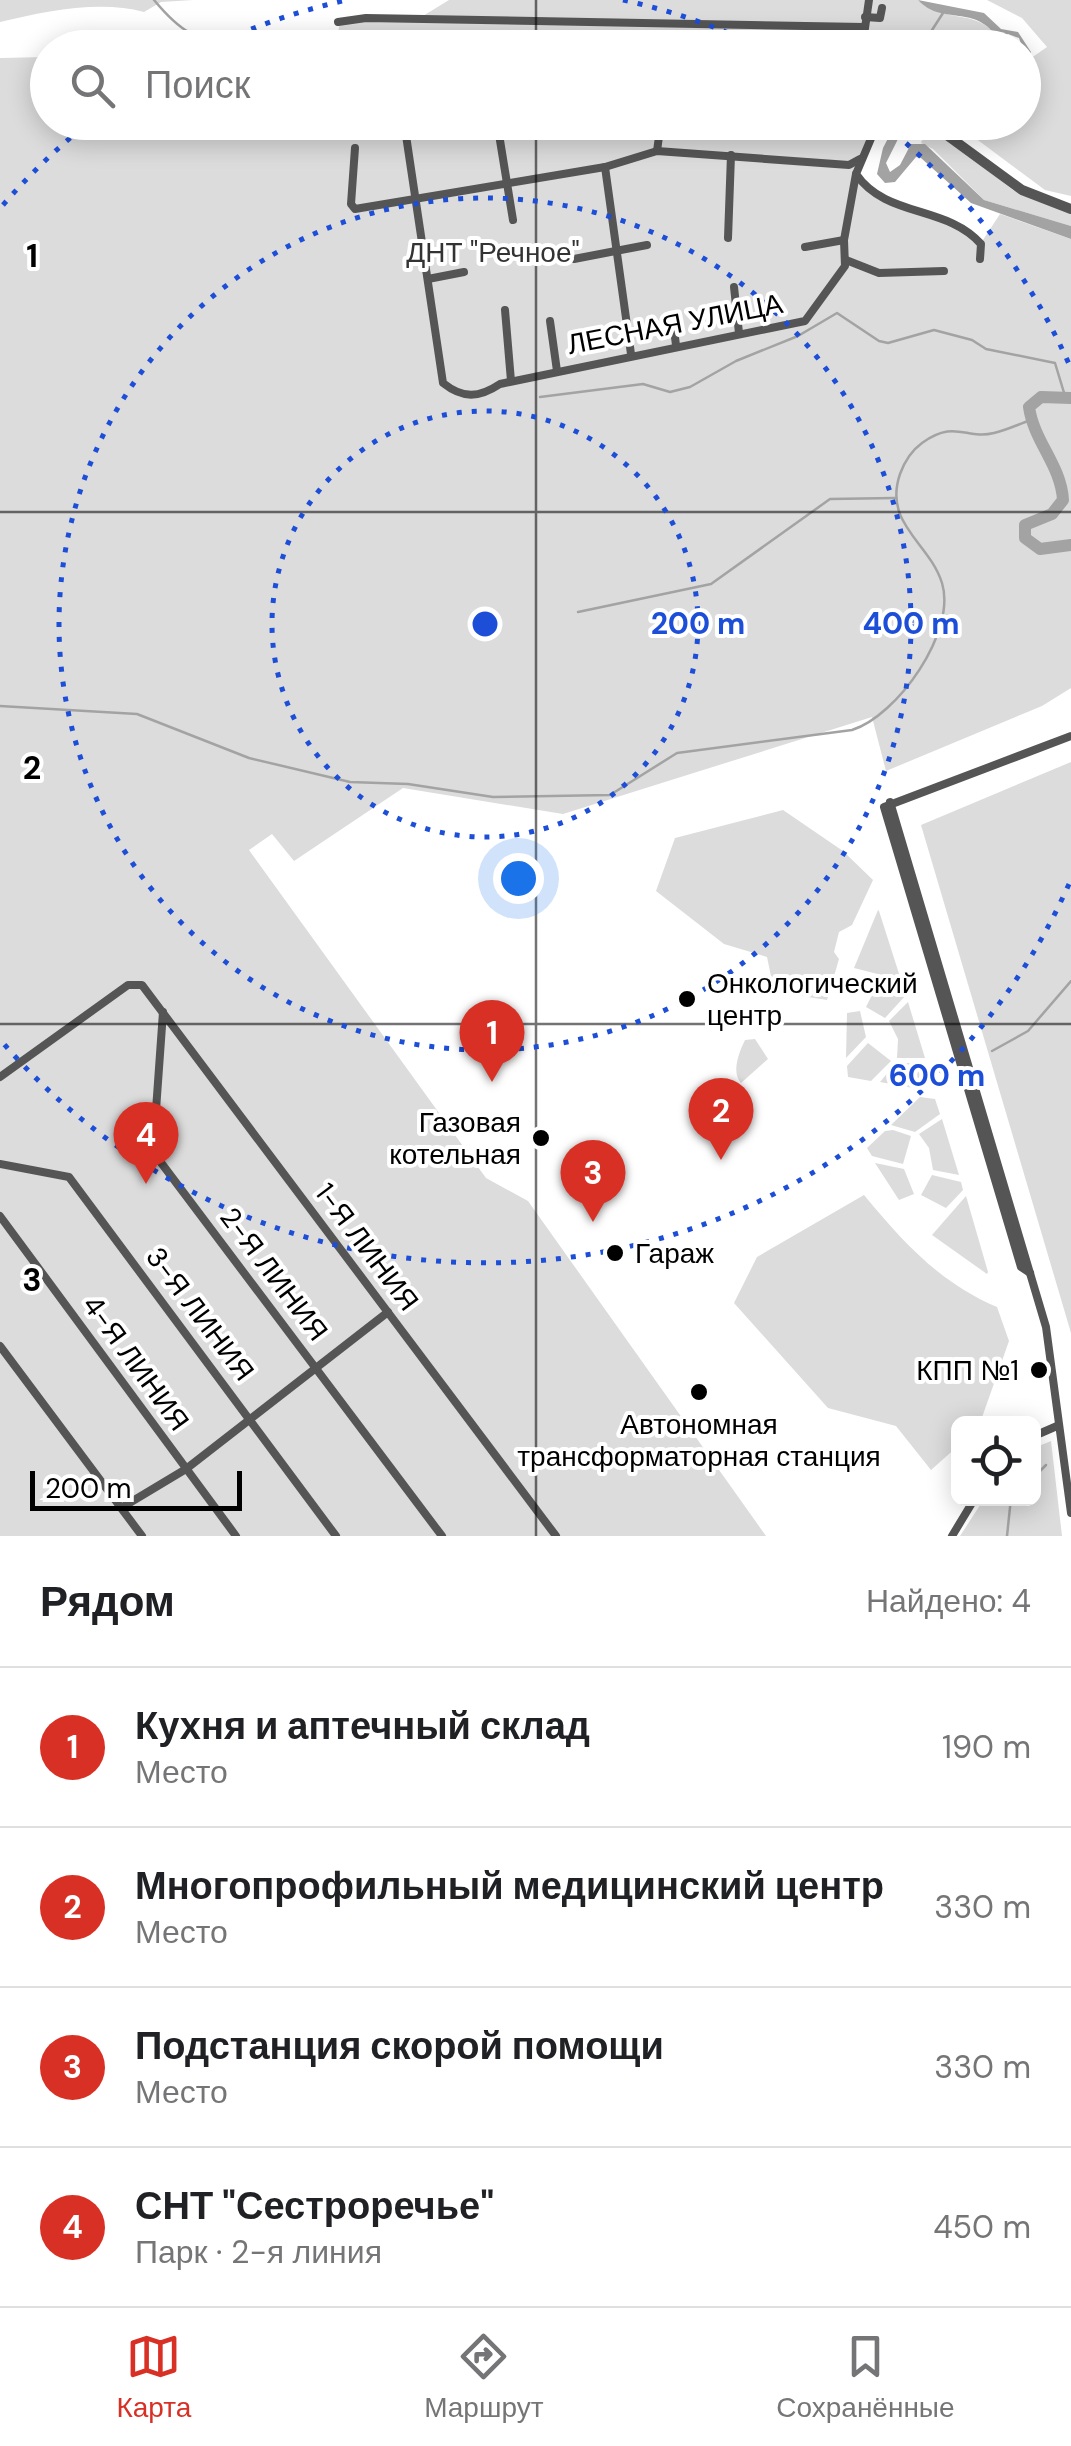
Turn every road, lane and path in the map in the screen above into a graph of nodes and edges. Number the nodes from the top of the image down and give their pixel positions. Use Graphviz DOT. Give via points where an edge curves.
graph roads {
  1 [pos="868,0"];
  2 [pos="882,8"];
  3 [pos="338,22"];
  4 [pos="865,22"];
  5 [pos="867,30"];
  6 [pos="407,140"];
  7 [pos="500,140"];
  8 [pos="659,140"];
  9 [pos="869,140"];
  10 [pos="954,140"];
  11 [pos="355,148"];
  12 [pos="657,151"];
  13 [pos="731,155"];
  14 [pos="860,160"];
  15 [pos="604,167"];
  16 [pos="856,174"];
  17 [pos="508,184"];
  18 [pos="416,200"];
  19 [pos="1071,209"];
  20 [pos="512,220"];
  21 [pos="728,238"];
  22 [pos="844,240"];
  23 [pos="646,245"];
  24 [pos="805,247"];
  25 [pos="616,252"];
  26 [pos="574,259"];
  27 [pos="980,259"];
  28 [pos="846,260"];
  29 [pos="944,271"];
  30 [pos="464,272"];
  31 [pos="428,279"];
  32 [pos="734,287"];
  33 [pos="506,310"];
  34 [pos="672,315"];
  35 [pos="550,320"];
  36 [pos="739,333"];
  37 [pos="676,345"];
  38 [pos="631,354"];
  39 [pos="557,371"];
  40 [pos="511,381"];
  41 [pos="1071,736"];
  42 [pos="162,1012"];
  43 [pos="0,1077"];
  44 [pos="0,1164"];
  45 [pos="0,1216"];
  46 [pos="388,1312"];
  47 [pos="0,1346"];
  48 [pos="316,1368"];
  49 [pos="251,1419"];
  50 [pos="1057,1426"];
  51 [pos="1041,1433"];
  52 [pos="186,1468"];
  53 [pos="970,1506"];
  54 [pos="121,1508"];
  55 [pos="1071,1513"];
  56 [pos="142,1536"];
  57 [pos="236,1536"];
  58 [pos="336,1536"];
  59 [pos="442,1536"];
  60 [pos="556,1536"];
  61 [pos="952,1536"];
  1 -- 4 [label="street"];
  2 -- 4 [label="street" via="880,18"];
  3 -- 4 [label="street"];
  4 -- 5 [label="street"];
  6 -- 18 [label="street"];
  7 -- 17 [label="street"];
  8 -- 12 [label="street"];
  9 -- 14 [label="street"];
  10 -- 19 [label="street" via="1022,190"];
  11 -- 18 [label="street" via="351,208"];
  12 -- 13 [label="street"];
  12 -- 15 [label="street"];
  13 -- 14 [label="street" via="849,165"];
  13 -- 21 [label="street"];
  14 -- 16 [label="street"];
  15 -- 17 [label="street"];
  15 -- 25 [label="street"];
  16 -- 22 [label="street"];
  16 -- 27 [label="street" via="880,200 969,230 981,244"];
  17 -- 18 [label="street"];
  17 -- 20 [label="street"];
  18 -- 31 [label="street"];
  22 -- 24 [label="street"];
  22 -- 28 [label="street"];
  23 -- 25 [label="street"];
  25 -- 26 [label="street"];
  25 -- 38 [label="street"];
  28 -- 29 [label="street" via="879,273"];
  28 -- 36 [label="street, ЛЕСНАЯ УЛИЦА" via="805,321"];
  30 -- 31 [label="street"];
  31 -- 40 [label="street, ЛЕСНАЯ УЛИЦА" via="443,383 456,394 476,396"];
  32 -- 36 [label="street"];
  33 -- 40 [label="street"];
  34 -- 37 [label="street"];
  35 -- 39 [label="street"];
  36 -- 37 [label="street, ЛЕСНАЯ УЛИЦА"];
  37 -- 38 [label="street, ЛЕСНАЯ УЛИЦА"];
  38 -- 39 [label="street, ЛЕСНАЯ УЛИЦА"];
  39 -- 40 [label="street, ЛЕСНАЯ УЛИЦА"];
  41 -- 50 [label="street" via="884,808 1021,1267 1030,1273 1057,1386"];
  42 -- 43 [label="street, 1-Я ЛИНИЯ" via="142,985 128,985"];
  42 -- 46 [label="street, 1-Я ЛИНИЯ"];
  42 -- 48 [label="street, 2-Я ЛИНИЯ" via="154,1152"];
  44 -- 49 [label="street, 3-Я ЛИНИЯ" via="70,1177"];
  45 -- 52 [label="street, 4-Я ЛИНИЯ"];
  46 -- 48 [label="street"];
  46 -- 60 [label="street, 1-Я ЛИНИЯ"];
  47 -- 54 [label="street"];
  48 -- 49 [label="street"];
  48 -- 59 [label="street, 2-Я ЛИНИЯ"];
  49 -- 52 [label="street"];
  49 -- 58 [label="street, 3-Я ЛИНИЯ"];
  50 -- 51 [label="street"];
  50 -- 55 [label="street"];
  52 -- 54 [label="street"];
  52 -- 57 [label="street, 4-Я ЛИНИЯ"];
  53 -- 61 [label="street"];
  54 -- 56 [label="street"];
}
